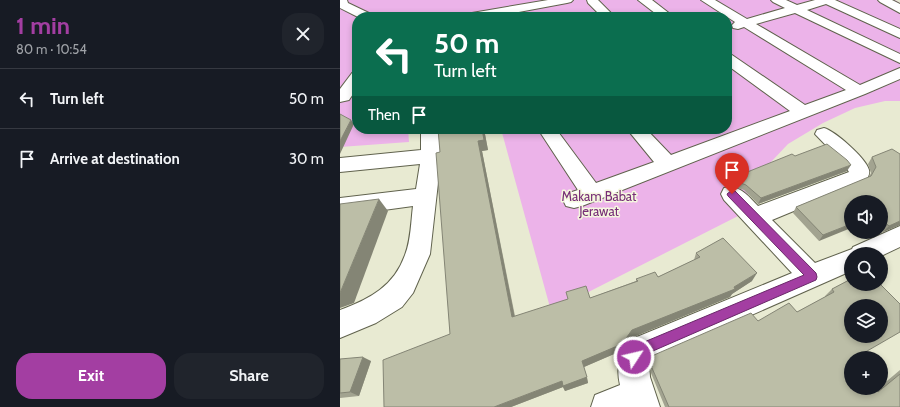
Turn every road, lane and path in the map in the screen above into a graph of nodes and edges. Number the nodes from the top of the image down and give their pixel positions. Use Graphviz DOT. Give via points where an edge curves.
graph roads {
  1 [pos="644,0"];
  2 [pos="707,0"];
  3 [pos="777,0"];
  4 [pos="827,0"];
  5 [pos="884,0"];
  6 [pos="581,1"];
  7 [pos="341,3"];
  8 [pos="529,7"];
  9 [pos="797,9"];
  10 [pos="900,9"];
  11 [pos="358,12"];
  12 [pos="491,12"];
  13 [pos="534,12"];
  14 [pos="600,12"];
  15 [pos="661,12"];
  16 [pos="727,12"];
  17 [pos="732,15"];
  18 [pos="746,23"];
  19 [pos="732,27"];
  20 [pos="900,34"];
  21 [pos="900,59"];
  22 [pos="732,62"];
  23 [pos="900,73"];
  24 [pos="352,86"];
  25 [pos="859,91"];
  26 [pos="346,97"];
  27 [pos="803,112"];
  28 [pos="733,132"];
  29 [pos="430,134"];
  30 [pos="550,134"];
  31 [pos="640,134"];
  32 [pos="729,134"];
  33 [pos="824,134"];
  34 [pos="431,156"];
  35 [pos="667,164"];
  36 [pos="340,165"];
  37 [pos="732,194"];
  38 [pos="426,196"];
  39 [pos="340,207"];
  40 [pos="755,217"];
  41 [pos="900,236"];
  42 [pos="877,247"];
  43 [pos="844,262"];
  44 [pos="812,277"];
  45 [pos="340,324"];
  46 [pos="642,400"];
  47 [pos="607,407"];
  1 -- 15 [label="street"];
  2 -- 16 [label="street"];
  3 -- 9 [label="street"];
  4 -- 9 [label="street"];
  4 -- 20 [label="street"];
  5 -- 10 [label="street"];
  6 -- 8 [label="street"];
  6 -- 14 [label="street"];
  7 -- 11 [label="street"];
  8 -- 12 [label="street"];
  8 -- 13 [label="street"];
  9 -- 18 [label="street"];
  9 -- 21 [label="street"];
  17 -- 18 [label="street"];
  18 -- 19 [label="street"];
  18 -- 25 [label="street"];
  22 -- 27 [label="street"];
  23 -- 25 [label="street"];
  24 -- 26 [label="street"];
  25 -- 27 [label="street"];
  27 -- 28 [label="street"];
  29 -- 34 [label="street"];
  30 -- 35 [label="street" via="583,197"];
  31 -- 35 [label="street"];
  32 -- 35 [label="street"];
  33 -- 40 [label="street" via="851,159 859,169 858,176"];
  34 -- 36 [label="street"];
  34 -- 38 [label="street"];
  37 -- 40 [label="street"];
  38 -- 39 [label="street"];
  38 -- 45 [label="street" via="418,254 404,285 392,298 366,314"];
  40 -- 44 [label="street"];
  41 -- 42 [label="street"];
  43 -- 44 [label="street"];
  44 -- 46 [label="street" via="642,349 634,357 632,368"];
  46 -- 47 [label="street"];
}
